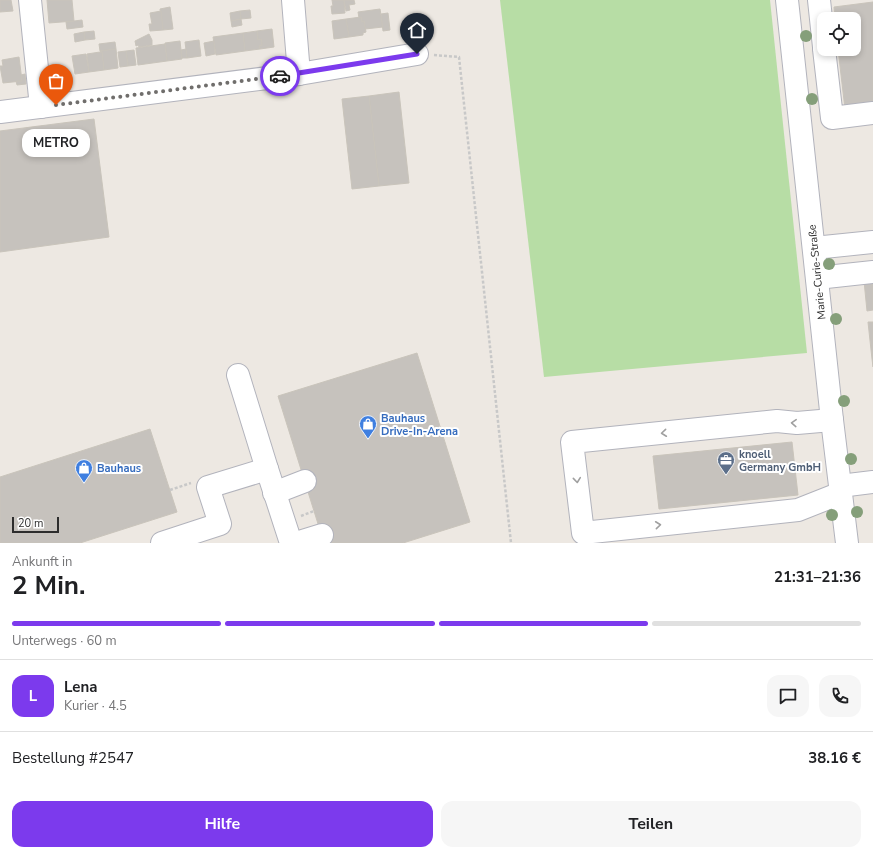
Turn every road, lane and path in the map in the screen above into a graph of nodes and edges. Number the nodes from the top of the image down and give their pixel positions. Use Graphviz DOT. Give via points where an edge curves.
graph roads {
  1 [pos="30,0"];
  2 [pos="293,0"];
  3 [pos="787,0"];
  4 [pos="819,0"];
  5 [pos="820,12"];
  6 [pos="417,54"];
  7 [pos="825,56"];
  8 [pos="299,74"];
  9 [pos="41,106"];
  10 [pos="0,112"];
  11 [pos="873,113"];
  12 [pos="873,242"];
  13 [pos="814,248"];
  14 [pos="873,272"];
  15 [pos="817,278"];
  16 [pos="238,375"];
  17 [pos="832,420"];
  18 [pos="267,469"];
  19 [pos="305,481"];
  20 [pos="873,482"];
  21 [pos="841,489"];
  22 [pos="274,492"];
  23 [pos="322,534"];
  24 [pos="162,543"];
  25 [pos="290,543"];
  26 [pos="296,543"];
  27 [pos="511,543"];
  28 [pos="847,543"];
  1 -- 9 [label="street"];
  2 -- 8 [label="street"];
  3 -- 13 [label="street, Marie-Curie-Straße"];
  4 -- 5 [label="street"];
  6 -- 8 [label="street"];
  6 -- 27 [label="path" via="459,57"];
  7 -- 11 [label="street" via="832,118"];
  8 -- 9 [label="street"];
  9 -- 10 [label="street"];
  12 -- 13 [label="street"];
  13 -- 15 [label="street, Marie-Curie-Straße"];
  14 -- 15 [label="street"];
  15 -- 17 [label="street, Marie-Curie-Straße"];
  16 -- 18 [label="street"];
  17 -- 21 [label="street, Marie-Curie-Straße"];
  17 -- 21 [label="street, one-way" via="797,423 777,421 572,442 583,534 798,510"];
  18 -- 22 [label="street"];
  18 -- 24 [label="street" via="208,487 220,524"];
  19 -- 22 [label="street"];
  20 -- 21 [label="street"];
  21 -- 28 [label="street, Marie-Curie-Straße"];
  22 -- 25 [label="street"];
  23 -- 26 [label="street"];
}
